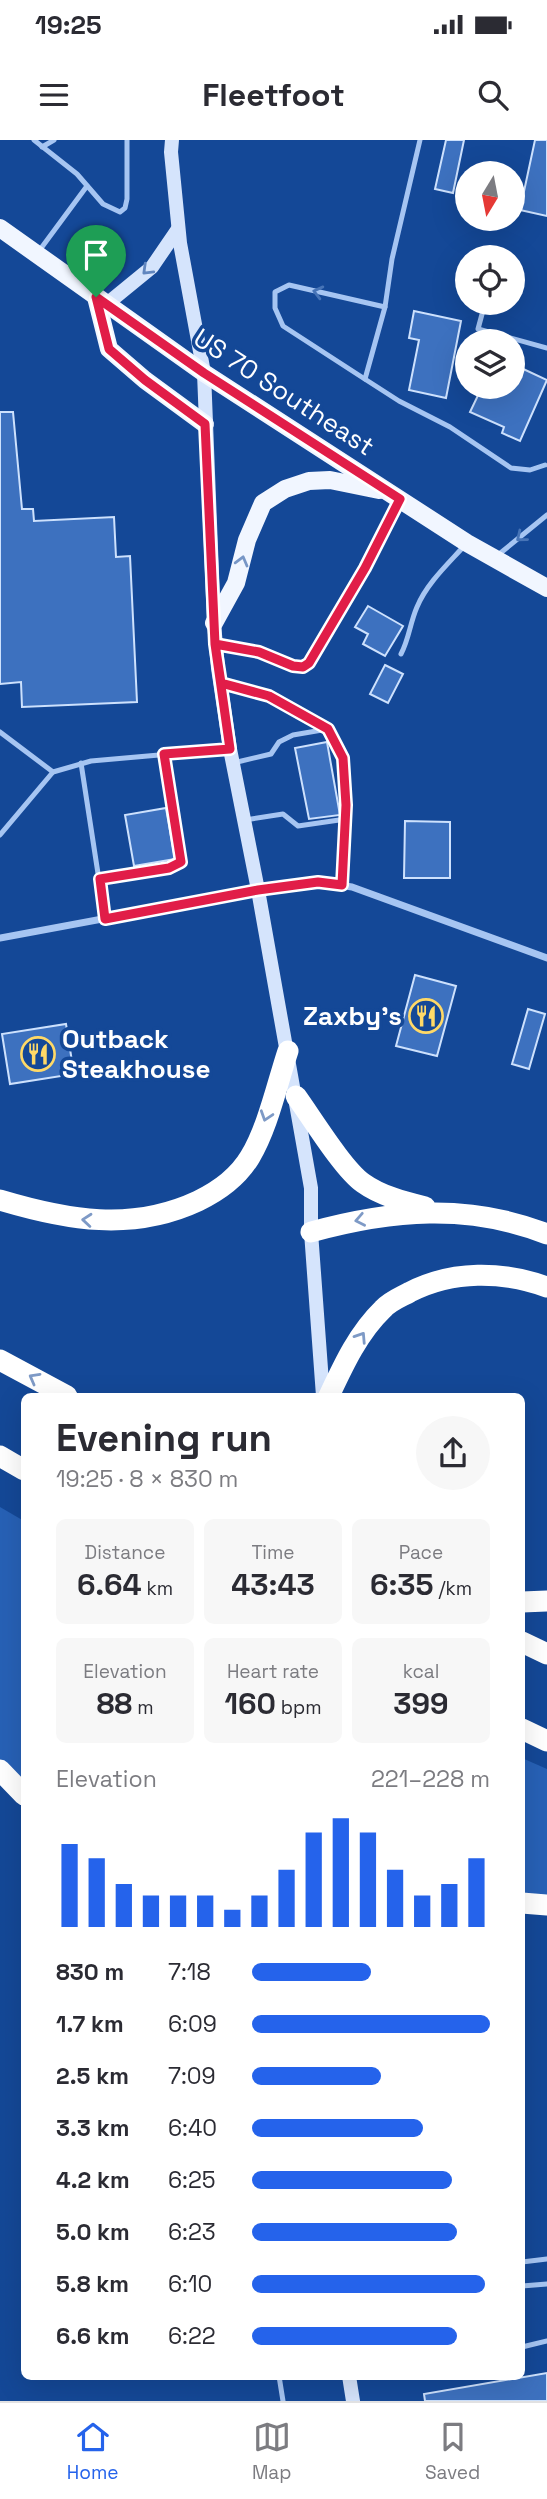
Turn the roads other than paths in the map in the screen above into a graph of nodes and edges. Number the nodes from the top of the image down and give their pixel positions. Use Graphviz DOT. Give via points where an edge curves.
graph roads {
  1 [pos="34,140"];
  2 [pos="54,140"];
  3 [pos="127,140"];
  4 [pos="172,140"];
  5 [pos="420,140"];
  6 [pos="42,147"];
  7 [pos="87,186"];
  8 [pos="0,228"];
  9 [pos="178,229"];
  10 [pos="36,254"];
  11 [pos="102,300"];
  12 [pos="385,307"];
  13 [pos="482,315"];
  14 [pos="547,348"];
  15 [pos="204,373"];
  16 [pos="365,379"];
  17 [pos="205,424"];
  18 [pos="546,463"];
  19 [pos="394,495"];
  20 [pos="547,515"];
  21 [pos="467,543"];
  22 [pos="494,558"];
  23 [pos="547,588"];
  24 [pos="214,623"];
  25 [pos="215,644"];
  26 [pos="401,654"];
  27 [pos="221,683"];
  28 [pos="328,729"];
  29 [pos="0,732"];
  30 [pos="164,754"];
  31 [pos="231,756"];
  32 [pos="81,763"];
  33 [pos="53,772"];
  34 [pos="346,819"];
  35 [pos="244,820"];
  36 [pos="0,835"];
  37 [pos="100,879"];
  38 [pos="342,885"];
  39 [pos="258,890"];
  40 [pos="105,919"];
  41 [pos="0,938"];
  42 [pos="547,958"];
  43 [pos="288,1051"];
  44 [pos="296,1096"];
  45 [pos="0,1200"];
  46 [pos="455,1213"];
  47 [pos="311,1232"];
  48 [pos="547,1234"];
  49 [pos="547,1287"];
  50 [pos="0,1360"];
  51 [pos="61,1393"];
  52 [pos="324,1393"];
  53 [pos="330,1393"];
  54 [pos="0,1456"];
  55 [pos="21,1467"];
  56 [pos="547,1601"];
  57 [pos="525,1602"];
  58 [pos="525,1643"];
  59 [pos="547,1654"];
  60 [pos="525,1730"];
  61 [pos="547,1741"];
  62 [pos="0,1770"];
  63 [pos="21,1792"];
  64 [pos="525,1903"];
  65 [pos="547,1905"];
  66 [pos="547,2259"];
  67 [pos="525,2263"];
  68 [pos="547,2284"];
  69 [pos="525,2286"];
  70 [pos="547,2342"];
  71 [pos="525,2346"];
  72 [pos="280,2380"];
  73 [pos="350,2380"];
  74 [pos="284,2401"];
  75 [pos="353,2401"];
  1 -- 6 [label="lane"];
  2 -- 6 [label="lane"];
  3 -- 7 [label="lane" via="125,208 120,212 109,209"];
  4 -- 9 [label="main road"];
  5 -- 12 [label="lane"];
  6 -- 7 [label="lane"];
  7 -- 10 [label="lane"];
  8 -- 10 [label="main road, US 70 Southeast"];
  9 -- 11 [label="main road, one-way" via="152,267"];
  9 -- 15 [label="main road"];
  10 -- 11 [label="main road, US 70 Southeast"];
  11 -- 15 [label="main road, US 70 Southeast"];
  11 -- 17 [label="main road" via="109,349"];
  12 -- 16 [label="lane"];
  12 -- 16 [label="lane, one-way" via="289,285 275,292 275,308 283,326"];
  13 -- 14 [label="lane" via="478,329"];
  15 -- 17 [label="main road"];
  15 -- 19 [label="main road, US 70 Southeast"];
  16 -- 18 [label="lane" via="511,468 530,470"];
  17 -- 24 [label="main road"];
  19 -- 21 [label="main road, US 70 Southeast"];
  24 -- 19 [label="main road, one-way" via="236,583 263,503 309,481 330,480"];
  19 -- 25 [label="lane" via="365,568 309,663 293,666 259,652"];
  20 -- 22 [label="lane, one-way"];
  21 -- 22 [label="main road, US 70 Southeast"];
  21 -- 26 [label="lane" via="425,591"];
  22 -- 23 [label="main road, US 70 Southeast"];
  24 -- 25 [label="main road"];
  25 -- 27 [label="main road"];
  27 -- 28 [label="lane" via="269,696"];
  27 -- 31 [label="main road"];
  28 -- 31 [label="lane" via="293,735 271,754"];
  28 -- 34 [label="lane" via="343,758"];
  29 -- 33 [label="lane"];
  30 -- 31 [label="lane"];
  30 -- 32 [label="lane"];
  30 -- 37 [label="lane" via="181,862"];
  31 -- 35 [label="main road"];
  32 -- 33 [label="lane"];
  32 -- 37 [label="lane"];
  33 -- 36 [label="lane"];
  34 -- 35 [label="lane" via="298,826 283,814"];
  34 -- 38 [label="lane"];
  35 -- 39 [label="main road"];
  37 -- 40 [label="lane"];
  38 -- 39 [label="street" via="318,882"];
  38 -- 42 [label="street"];
  39 -- 40 [label="street"];
  39 -- 43 [label="main road"];
  40 -- 41 [label="street"];
  43 -- 44 [label="main road"];
  43 -- 45 [label="highway, one-way" via="250,1158 226,1185 210,1195 164,1214 124,1221 80,1220"];
  44 -- 46 [label="highway" via="363,1183 405,1202"];
  44 -- 47 [label="main road" via="311,1188"];
  46 -- 47 [label="highway, one-way" via="387,1215"];
  46 -- 48 [label="highway"];
  47 -- 52 [label="main road"];
  53 -- 49 [label="highway, one-way" via="366,1328 383,1308 421,1286 478,1275 507,1276"];
  51 -- 50 [label="highway, one-way"];
  54 -- 55 [label="highway"];
  56 -- 57 [label="highway"];
  58 -- 59 [label="highway"];
  60 -- 61 [label="highway"];
  62 -- 63 [label="highway"];
  64 -- 65 [label="highway"];
  66 -- 67 [label="lane"];
  68 -- 69 [label="lane"];
  70 -- 71 [label="lane"];
  72 -- 74 [label="lane"];
  73 -- 75 [label="main road"];
}
